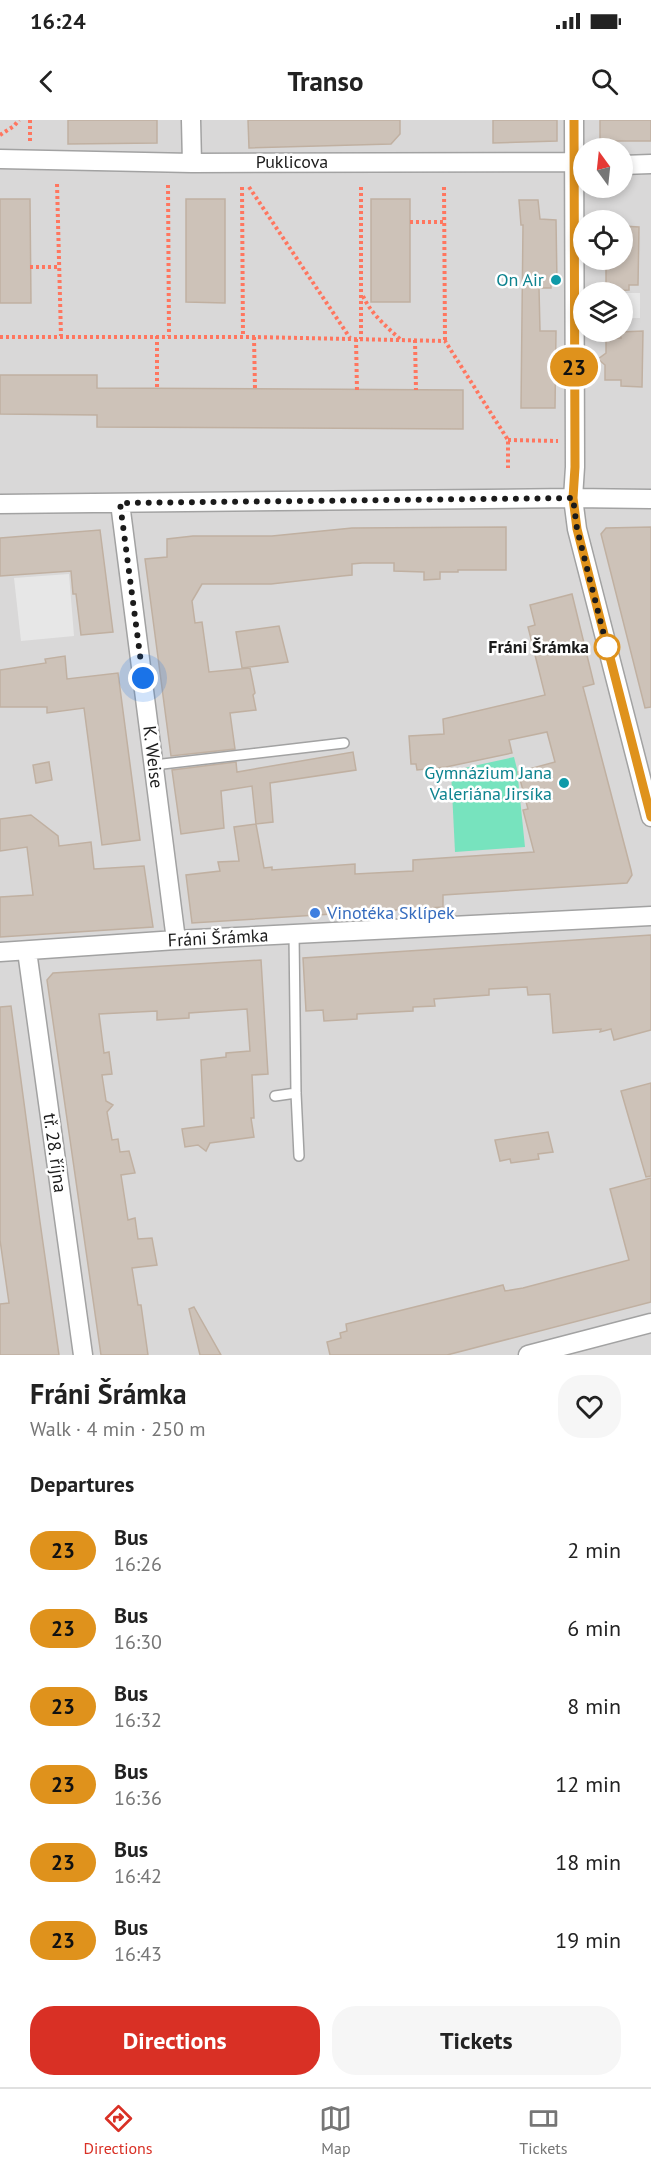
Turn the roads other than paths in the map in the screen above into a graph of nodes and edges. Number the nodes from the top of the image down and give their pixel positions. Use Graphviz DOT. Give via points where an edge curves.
graph roads {
  1 [pos="191,120"];
  2 [pos="574,120"];
  3 [pos="576,138"];
  4 [pos="0,159"];
  5 [pos="573,162"];
  6 [pos="192,163"];
  7 [pos="651,164"];
  8 [pos="633,165"];
  9 [pos="578,198"];
  10 [pos="573,498"];
  11 [pos="651,499"];
  12 [pos="120,503"];
  13 [pos="0,504"];
  14 [pos="344,743"];
  15 [pos="154,765"];
  16 [pos="651,817"];
  17 [pos="651,915"];
  18 [pos="294,934"];
  19 [pos="176,940"];
  20 [pos="27,951"];
  21 [pos="0,952"];
  22 [pos="296,1093"];
  23 [pos="275,1096"];
  24 [pos="299,1156"];
  25 [pos="651,1323"];
  26 [pos="83,1355"];
  27 [pos="528,1355"];
  1 -- 6 [label="street"];
  2 -- 3 [label="street"];
  4 -- 6 [label="street, Puklicova"];
  5 -- 6 [label="street, Puklicova"];
  7 -- 8 [label="street"];
  9 -- 10 [label="street"];
  10 -- 11 [label="street"];
  10 -- 12 [label="street"];
  10 -- 16 [label="street" via="577,529"];
  12 -- 13 [label="street"];
  12 -- 15 [label="street, K. Weise"];
  14 -- 15 [label="lane"];
  15 -- 19 [label="street, K. Weise"];
  17 -- 18 [label="street, Fráni Šrámka"];
  18 -- 19 [label="street, Fráni Šrámka"];
  18 -- 22 [label="lane"];
  19 -- 20 [label="street, Fráni Šrámka"];
  20 -- 21 [label="street, Fráni Šrámka"];
  20 -- 26 [label="street, tř. 28. října"];
  22 -- 23 [label="lane"];
  22 -- 24 [label="lane"];
  25 -- 27 [label="street"];
}
